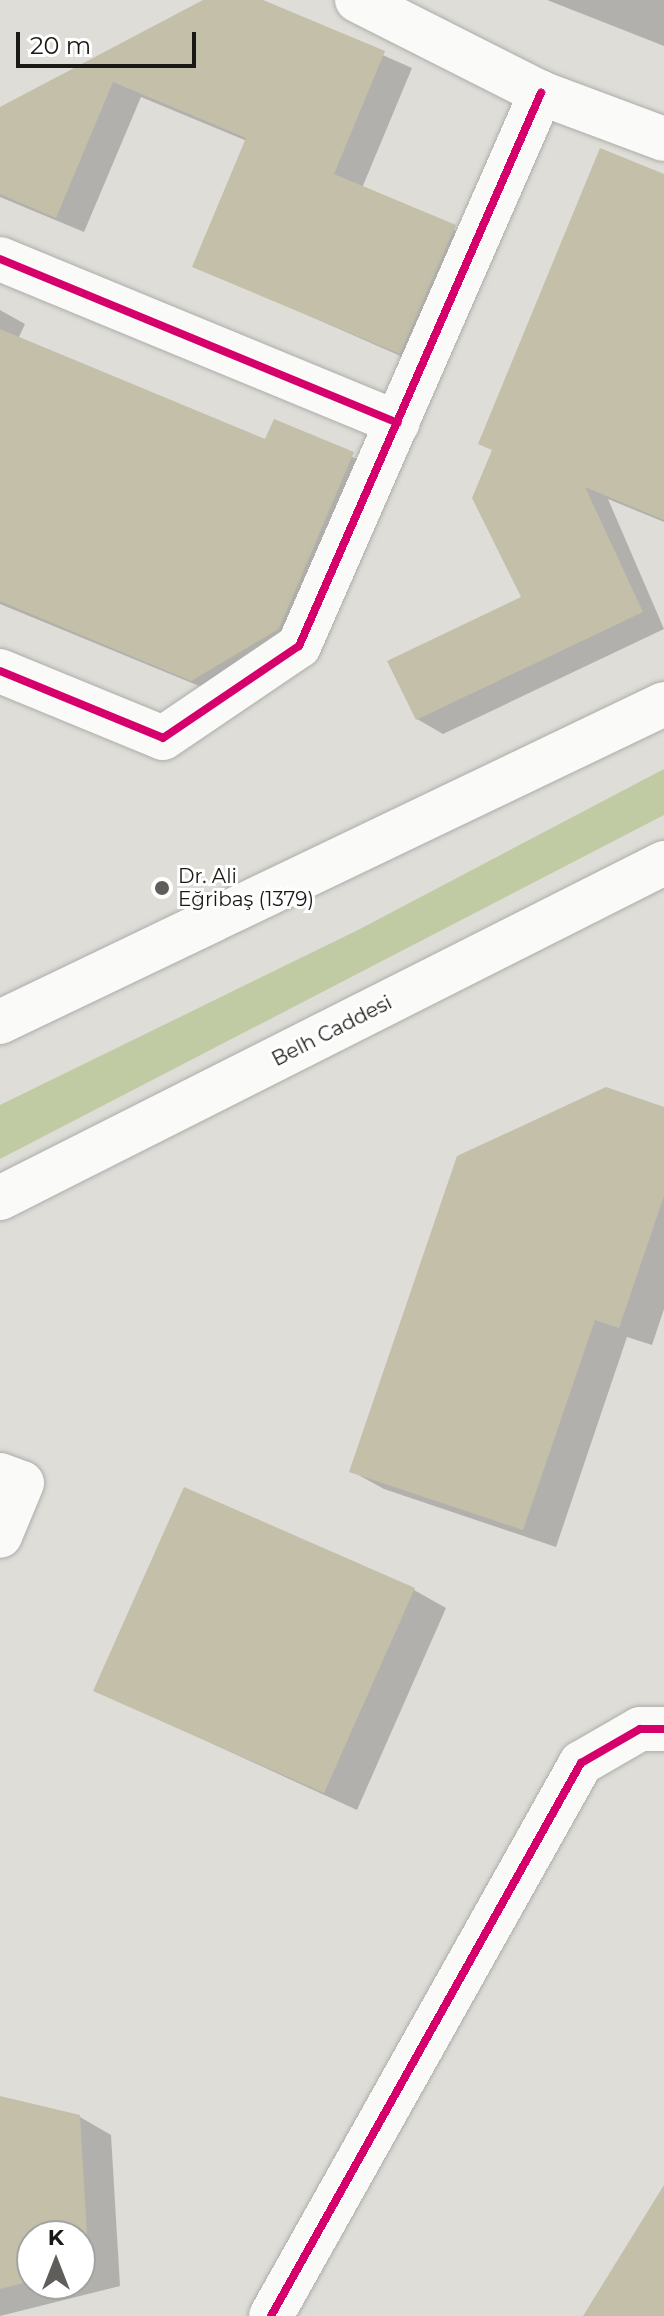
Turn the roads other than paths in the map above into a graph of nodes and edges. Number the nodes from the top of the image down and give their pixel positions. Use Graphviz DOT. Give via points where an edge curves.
graph roads {
  1 [pos="357,0"];
  2 [pos="541,93"];
  3 [pos="664,139"];
  4 [pos="0,259"];
  5 [pos="397,423"];
  6 [pos="0,671"];
  7 [pos="664,704"];
  8 [pos="664,863"];
  9 [pos="0,1022"];
  10 [pos="0,1198"];
  11 [pos="0,1475"];
  12 [pos="0,1536"];
  13 [pos="664,1729"];
  14 [pos="271,2316"];
  1 -- 2 [label="street"];
  2 -- 3 [label="street"];
  2 -- 5 [label="street"];
  4 -- 5 [label="street"];
  5 -- 6 [label="street" via="299,646 163,738"];
  7 -- 9 [label="street"];
  8 -- 10 [label="street, Belh Caddesi"];
  11 -- 12 [label="street" via="22,1483"];
  13 -- 14 [label="street" via="640,1729 581,1763"];
}
